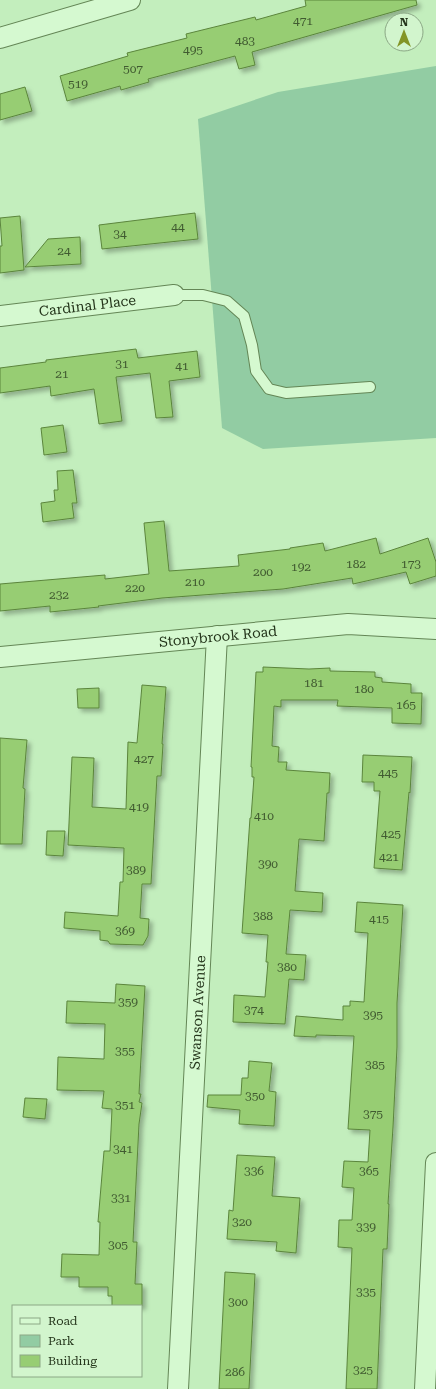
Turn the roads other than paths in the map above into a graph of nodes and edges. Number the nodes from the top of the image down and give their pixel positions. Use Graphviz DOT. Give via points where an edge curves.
graph roads {
  1 [pos="130,0"];
  2 [pos="0,38"];
  3 [pos="174,295"];
  4 [pos="0,316"];
  5 [pos="370,387"];
  6 [pos="436,629"];
  7 [pos="217,636"];
  8 [pos="0,657"];
  9 [pos="436,1163"];
  10 [pos="178,1389"];
  11 [pos="424,1389"];
  1 -- 2 [label="street"];
  3 -- 4 [label="street, Cardinal Place"];
  3 -- 5 [label="lane" via="203,295 227,301 244,316 256,371 269,388 286,393"];
  6 -- 7 [label="street, Stonybrook Road" via="348,624"];
  7 -- 8 [label="street, Stonybrook Road"];
  7 -- 10 [label="street, Swanson Avenue"];
  9 -- 11 [label="street"];
}
